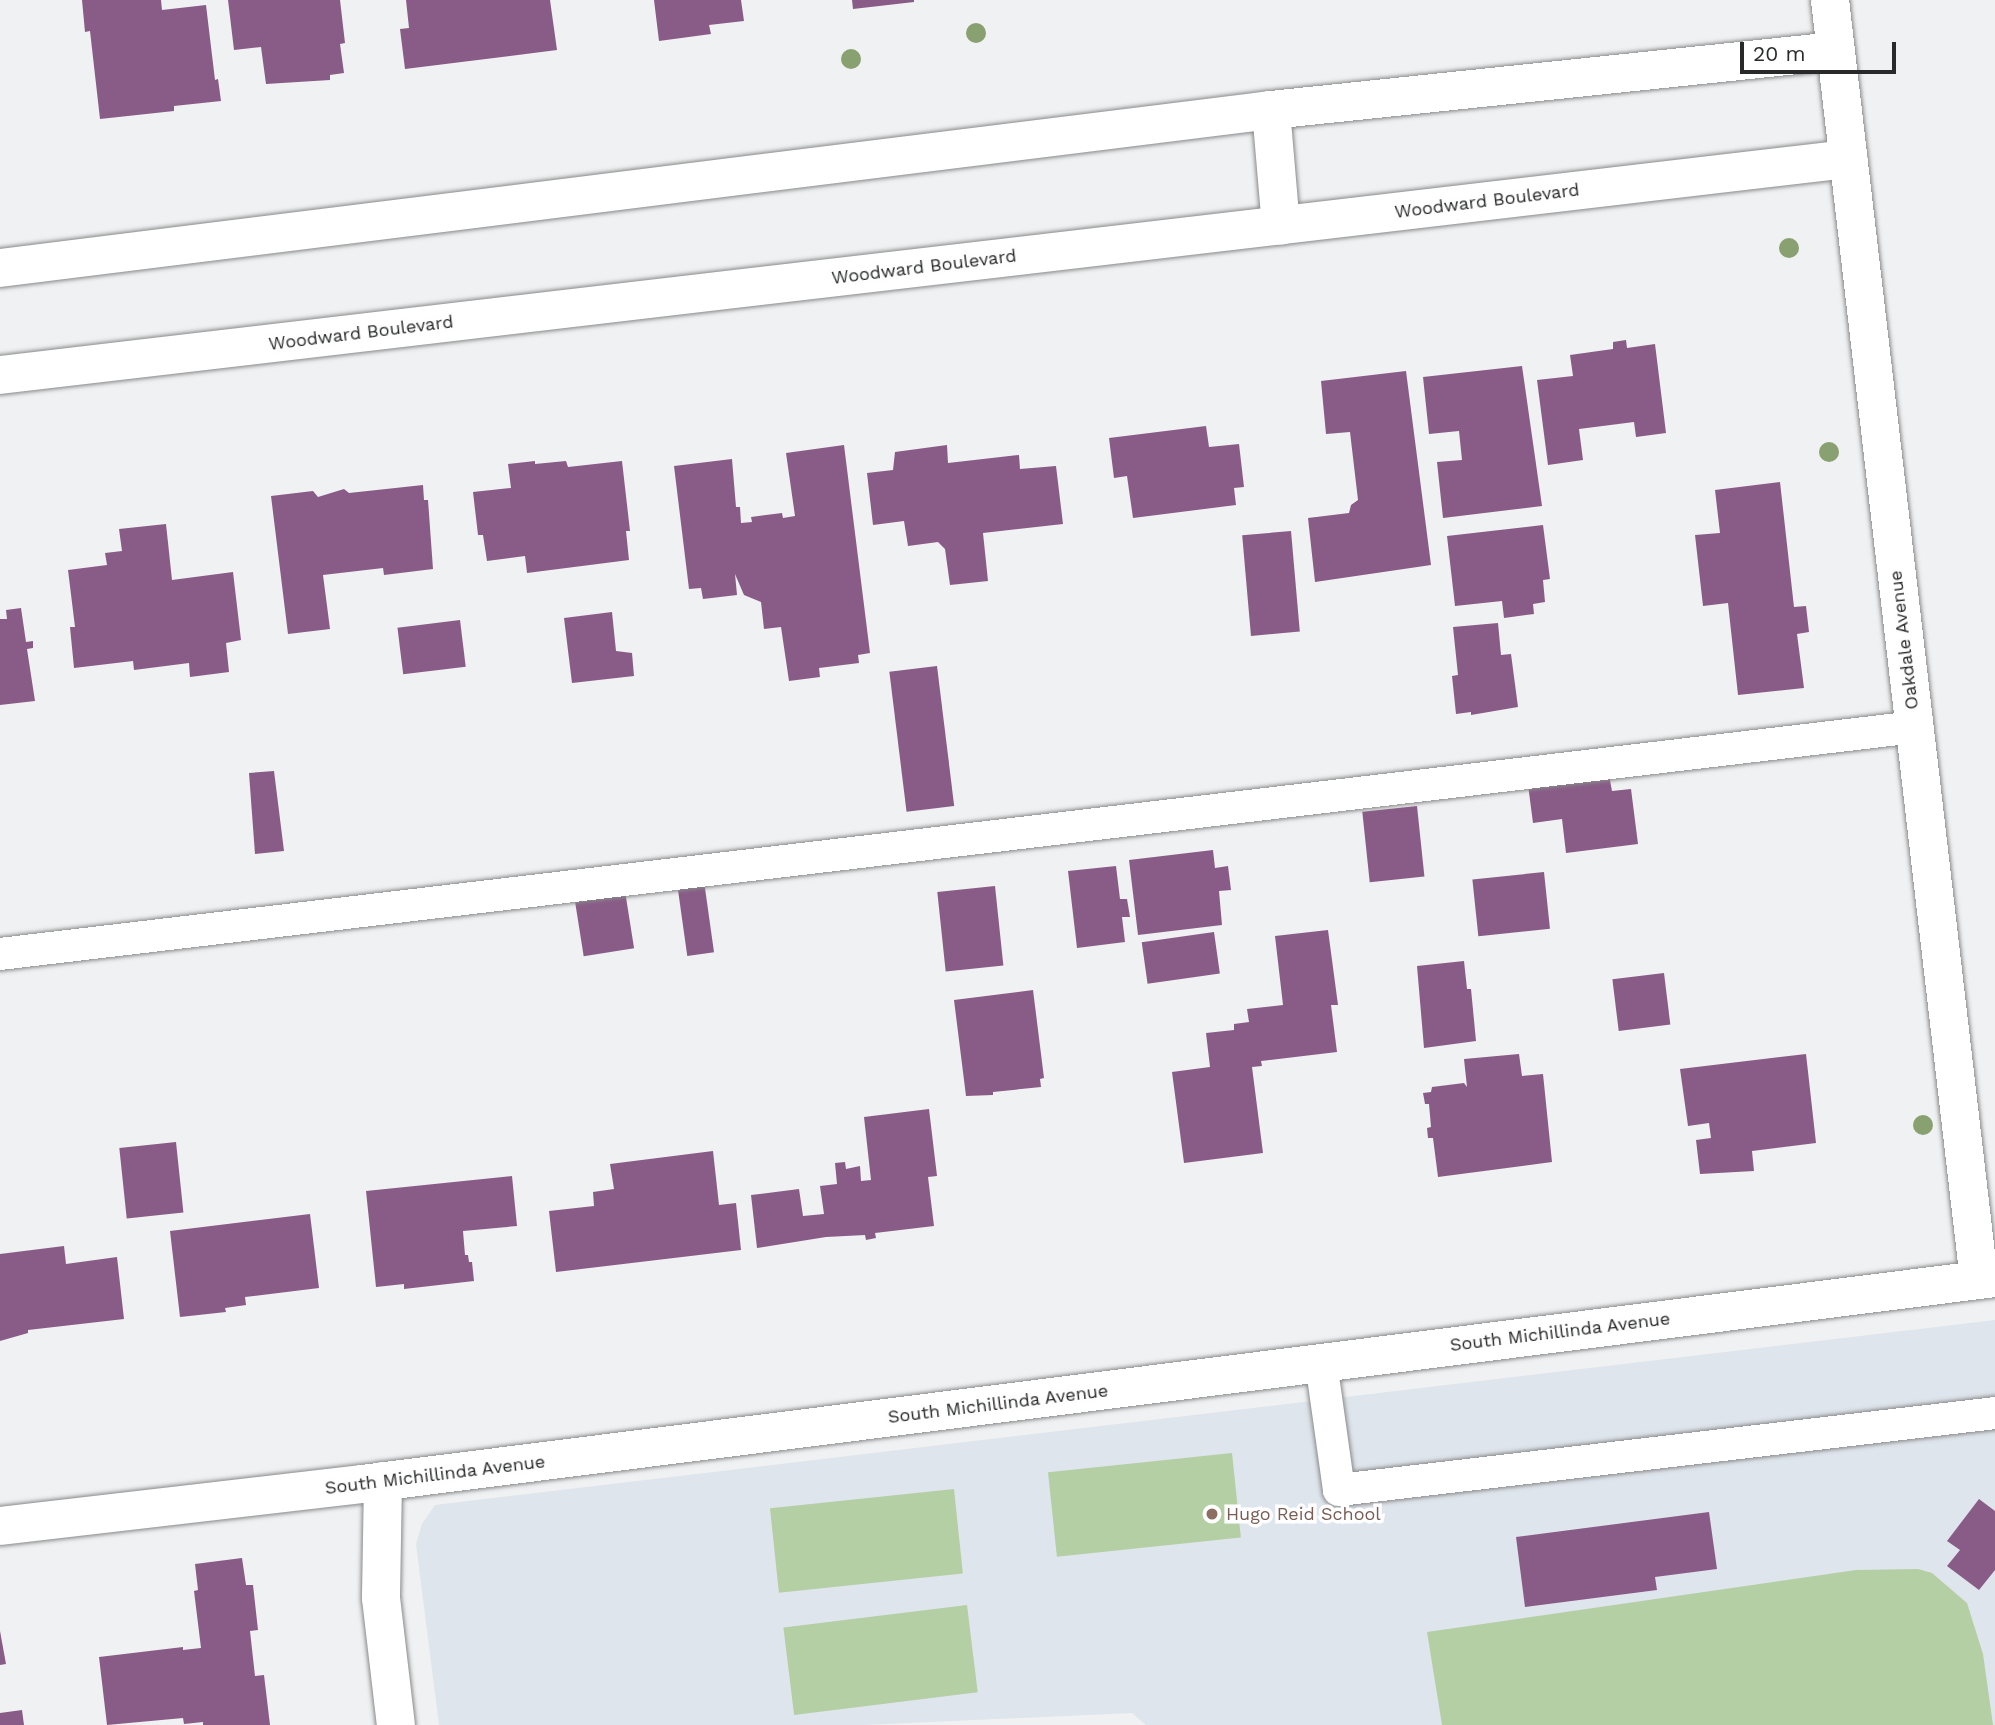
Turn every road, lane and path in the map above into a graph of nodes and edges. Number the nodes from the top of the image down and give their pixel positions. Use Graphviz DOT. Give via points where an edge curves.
graph roads {
  1 [pos="1830,0"];
  2 [pos="1835,51"];
  3 [pos="1271,110"];
  4 [pos="1848,159"];
  5 [pos="1281,226"];
  6 [pos="0,268"];
  7 [pos="0,375"];
  8 [pos="1914,727"];
  9 [pos="0,954"];
  10 [pos="1987,1279"];
  11 [pos="1321,1362"];
  12 [pos="1995,1413"];
  13 [pos="383,1481"];
  14 [pos="0,1526"];
  15 [pos="396,1725"];
  1 -- 2 [label="street, Oakdale Avenue"];
  2 -- 3 [label="street"];
  2 -- 4 [label="street, Oakdale Avenue"];
  3 -- 5 [label="street"];
  3 -- 6 [label="street"];
  4 -- 5 [label="street, Woodward Boulevard"];
  4 -- 8 [label="street, Oakdale Avenue"];
  5 -- 7 [label="street, Woodward Boulevard"];
  8 -- 9 [label="lane"];
  8 -- 10 [label="street, Oakdale Avenue"];
  10 -- 11 [label="street, South Michillinda Avenue"];
  11 -- 12 [label="lane" via="1339,1490"];
  11 -- 13 [label="street, South Michillinda Avenue"];
  13 -- 14 [label="street, South Michillinda Avenue"];
  13 -- 15 [label="street" via="381,1598"];
}
